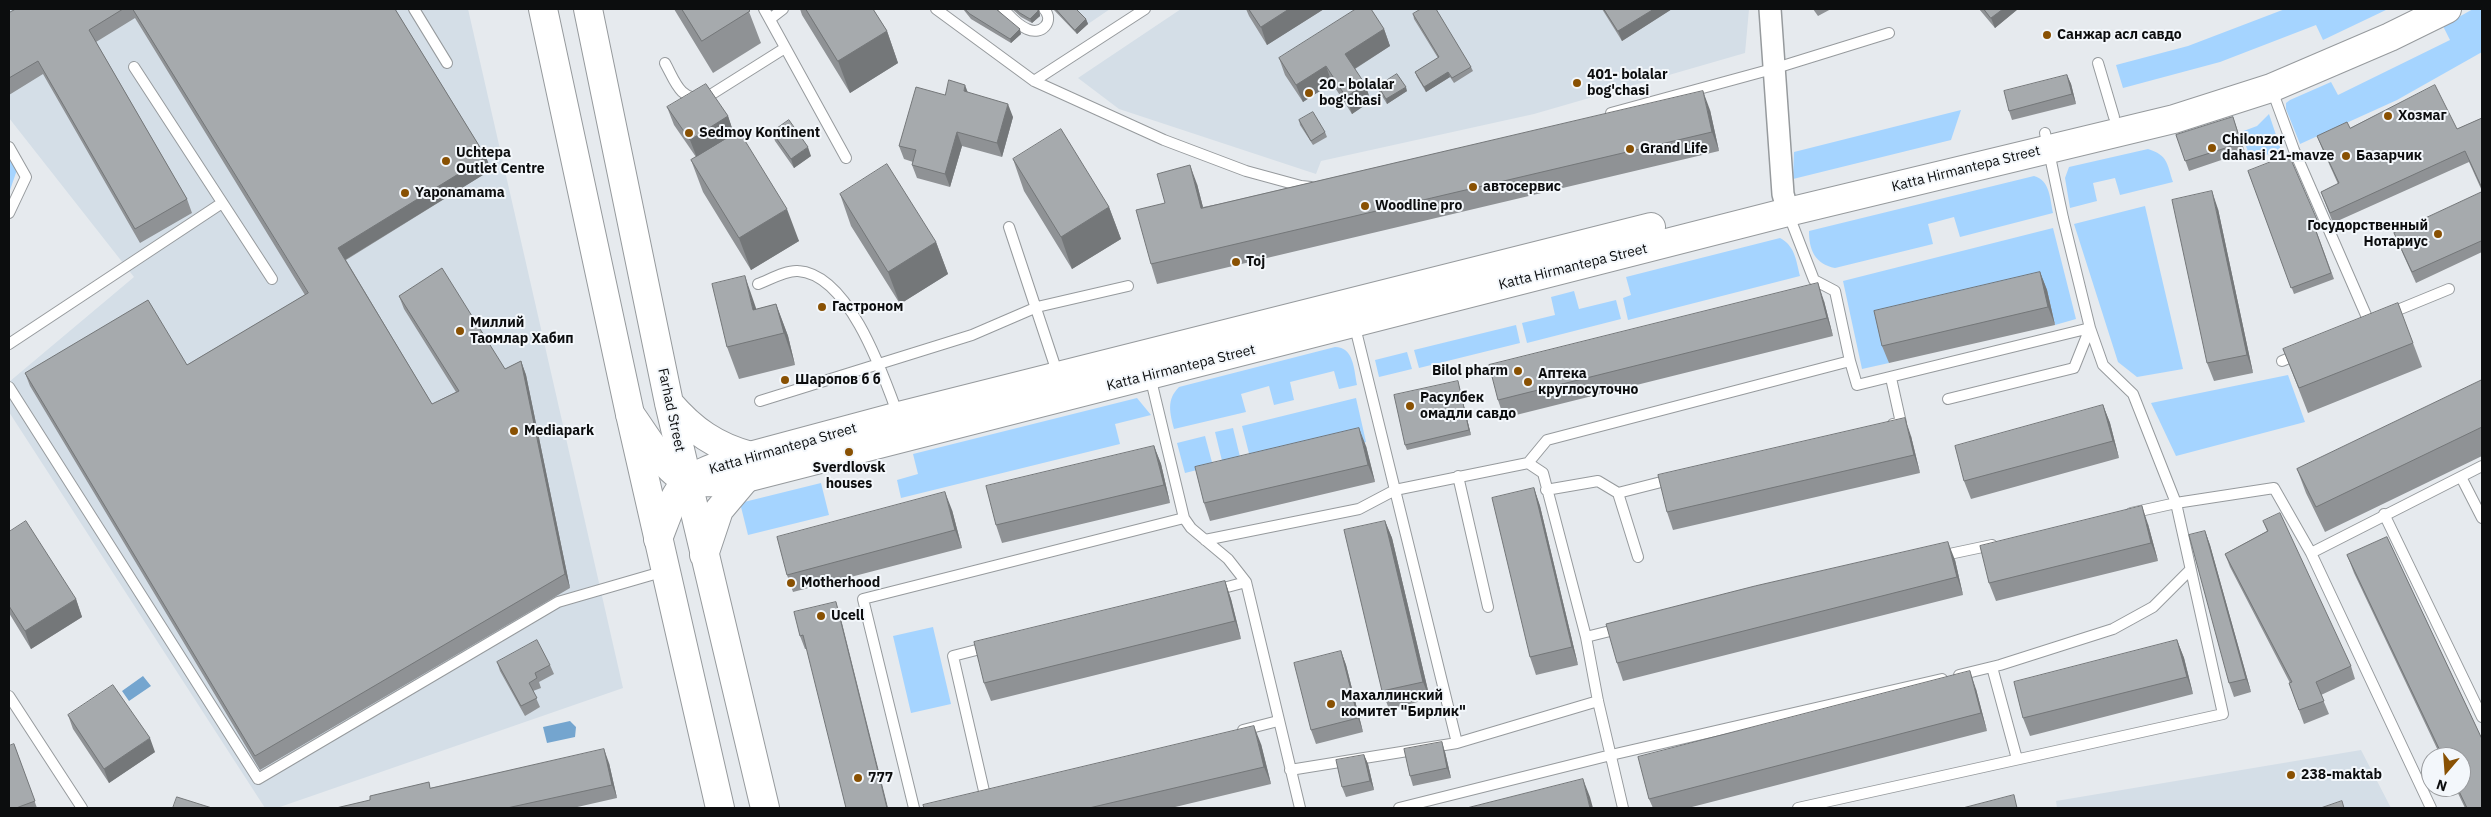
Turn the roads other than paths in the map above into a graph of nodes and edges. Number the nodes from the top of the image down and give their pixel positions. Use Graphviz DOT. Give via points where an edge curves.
graph roads {
  1 [pos="414,9"];
  2 [pos="543,9"];
  3 [pos="588,9"];
  4 [pos="764,9"];
  5 [pos="784,9"];
  6 [pos="936,9"];
  7 [pos="1003,9"];
  8 [pos="1044,9"];
  9 [pos="1145,9"];
  10 [pos="1770,9"];
  11 [pos="2413,9"];
  12 [pos="2447,9"];
  13 [pos="770,19"];
  14 [pos="1889,33"];
  15 [pos="785,48"];
  16 [pos="447,63"];
  17 [pos="665,63"];
  18 [pos="2098,63"];
  19 [pos="134,67"];
  20 [pos="1776,68"];
  21 [pos="1034,81"];
  22 [pos="2271,88"];
  23 [pos="1602,115"];
  24 [pos="2114,116"];
  25 [pos="2047,141"];
  26 [pos="9,147"];
  27 [pos="846,158"];
  28 [pos="1324,187"];
  29 [pos="222,203"];
  30 [pos="1785,203"];
  31 [pos="9,213"];
  32 [pos="1008,227"];
  33 [pos="272,279"];
  34 [pos="758,284"];
  35 [pos="1128,286"];
  36 [pos="2449,289"];
  37 [pos="1037,307"];
  38 [pos="1351,313"];
  39 [pos="2090,328"];
  40 [pos="9,344"];
  41 [pos="2308,350"];
  42 [pos="1850,361"];
  43 [pos="2282,361"];
  44 [pos="880,365"];
  45 [pos="1058,376"];
  46 [pos="1150,376"];
  47 [pos="1891,378"];
  48 [pos="9,387"];
  49 [pos="1948,399"];
  50 [pos="760,402"];
  51 [pos="669,403"];
  52 [pos="630,414"];
  53 [pos="898,416"];
  54 [pos="1882,427"];
  55 [pos="1528,463"];
  56 [pos="2482,466"];
  57 [pos="748,467"];
  58 [pos="1458,476"];
  59 [pos="1684,476"];
  60 [pos="2461,477"];
  61 [pos="687,480"];
  62 [pos="1395,490"];
  63 [pos="1546,490"];
  64 [pos="1618,493"];
  65 [pos="2176,503"];
  66 [pos="2384,514"];
  67 [pos="2118,516"];
  68 [pos="1184,518"];
  69 [pos="2482,518"];
  70 [pos="658,539"];
  71 [pos="1205,540"];
  72 [pos="2002,542"];
  73 [pos="2311,553"];
  74 [pos="704,555"];
  75 [pos="1638,557"];
  76 [pos="1925,560"];
  77 [pos="2190,570"];
  78 [pos="666,571"];
  79 [pos="1246,582"];
  80 [pos="1208,592"];
  81 [pos="1488,607"];
  82 [pos="1634,626"];
  83 [pos="1586,636"];
  84 [pos="1000,644"];
  85 [pos="1992,667"];
  86 [pos="9,696"];
  87 [pos="1598,701"];
  88 [pos="2482,717"];
  89 [pos="1278,722"];
  90 [pos="1231,733"];
  91 [pos="1457,743"];
  92 [pos="1611,755"];
  93 [pos="2017,759"];
  94 [pos="1290,770"];
  95 [pos="984,791"];
  96 [pos="915,807"];
  97 [pos="82,808"];
  98 [pos="720,808"];
  99 [pos="765,808"];
  100 [pos="1300,808"];
  101 [pos="1399,808"];
  102 [pos="1623,808"];
  103 [pos="1798,808"];
  104 [pos="2431,808"];
  1 -- 16 [label="lane"];
  2 -- 52 [label="main road"];
  3 -- 51 [label="main road, Farhad Street"];
  4 -- 13 [label="lane"];
  5 -- 13 [label="lane"];
  6 -- 21 [label="lane"];
  7 -- 8 [label="lane" via="1016,22 1036,32 1044,29 1048,21 1048,13"];
  9 -- 21 [label="lane"];
  10 -- 20 [label="street"];
  11 -- 24 [label="main road, Katta Hirmаntepa Street" via="2239,83"];
  12 -- 22 [label="main road, Katta Hirmаntepa Street"];
  13 -- 15 [label="lane"];
  14 -- 20 [label="lane"];
  15 -- 17 [label="lane" via="704,99 690,99 682,92"];
  15 -- 27 [label="lane"];
  18 -- 24 [label="lane"];
  19 -- 29 [label="lane"];
  20 -- 23 [label="lane"];
  20 -- 30 [label="street"];
  21 -- 28 [label="lane" via="1164,140 1246,171 1301,186"];
  22 -- 25 [label="main road, Katta Hirmаntepa Street" via="2174,119"];
  22 -- 36 [label="lane" via="2364,324"];
  24 -- 25 [label="main road, Katta Hirmаntepa Street"];
  25 -- 30 [label="main road, Katta Hirmаntepa Street"];
  25 -- 39 [label="lane"];
  26 -- 31 [label="lane" via="26,176"];
  29 -- 33 [label="lane"];
  29 -- 40 [label="lane"];
  30 -- 38 [label="main road, Katta Hirmаntepa Street"];
  30 -- 42 [label="lane" via="1814,280 1835,291"];
  32 -- 37 [label="lane"];
  34 -- 44 [label="lane" via="796,271 822,278 839,295 873,348"];
  35 -- 37 [label="lane"];
  37 -- 44 [label="lane" via="972,335"];
  37 -- 45 [label="lane"];
  38 -- 45 [label="main road, Katta Hirmаntepa Street"];
  38 -- 46 [label="main road, Katta Hirmаntepa Street"];
  38 -- 62 [label="lane"];
  39 -- 47 [label="lane"];
  39 -- 49 [label="lane" via="2074,368"];
  39 -- 65 [label="lane" via="2103,365 2133,394"];
  41 -- 43 [label="lane"];
  42 -- 47 [label="lane" via="1857,385"];
  42 -- 55 [label="lane" via="1547,440"];
  44 -- 50 [label="lane"];
  44 -- 53 [label="lane"];
  45 -- 53 [label="main road, Katta Hirmаntepa Street"];
  46 -- 57 [label="main road, Katta Hirmаntepa Street"];
  46 -- 68 [label="lane"];
  47 -- 54 [label="lane" via="1901,422"];
  48 -- 78 [label="lane" via="258,779 558,602"];
  51 -- 57 [label="main road" via="687,424 710,441 732,451"];
  51 -- 61 [label="main road, Farhad Street"];
  52 -- 61 [label="main road" via="672,472"];
  52 -- 70 [label="main road"];
  53 -- 57 [label="main road, Katta Hirmаntepa Street"];
  55 -- 58 [label="lane"];
  55 -- 63 [label="lane" via="1543,473"];
  56 -- 60 [label="lane"];
  57 -- 61 [label="main road, Katta Hirmаntepa Street" via="710,469"];
  57 -- 74 [label="main road" via="719,510"];
  58 -- 62 [label="lane"];
  58 -- 81 [label="lane"];
  59 -- 64 [label="lane"];
  60 -- 66 [label="lane"];
  60 -- 69 [label="lane"];
  61 -- 70 [label="main road" via="676,493"];
  61 -- 74 [label="main road, Farhad Street"];
  62 -- 71 [label="lane" via="1358,509"];
  62 -- 91 [label="lane"];
  63 -- 64 [label="lane" via="1598,481"];
  63 -- 83 [label="lane"];
  64 -- 75 [label="lane"];
  65 -- 67 [label="lane"];
  65 -- 73 [label="lane" via="2274,488"];
  65 -- 77 [label="lane"];
  66 -- 73 [label="lane"];
  66 -- 88 [label="lane"];
  68 -- 71 [label="lane"];
  68 -- 96 [label="lane" via="864,599"];
  70 -- 78 [label="main road"];
  71 -- 79 [label="lane" via="1228,559"];
  72 -- 76 [label="lane"];
  73 -- 104 [label="lane"];
  74 -- 99 [label="main road, Farhad Street"];
  77 -- 85 [label="lane" via="2153,607 2133,620"];
  77 -- 93 [label="lane" via="2223,714"];
  78 -- 98 [label="main road"];
  79 -- 80 [label="lane"];
  79 -- 89 [label="lane"];
  82 -- 83 [label="lane"];
  83 -- 87 [label="lane"];
  84 -- 95 [label="lane" via="953,656"];
  85 -- 92 [label="lane"];
  85 -- 93 [label="lane"];
  86 -- 97 [label="lane"];
  87 -- 91 [label="lane"];
  87 -- 92 [label="lane"];
  89 -- 90 [label="lane"];
  89 -- 94 [label="lane"];
  91 -- 94 [label="lane"];
  92 -- 101 [label="lane"];
  92 -- 102 [label="lane"];
  93 -- 103 [label="lane"];
  94 -- 100 [label="lane"];
}
